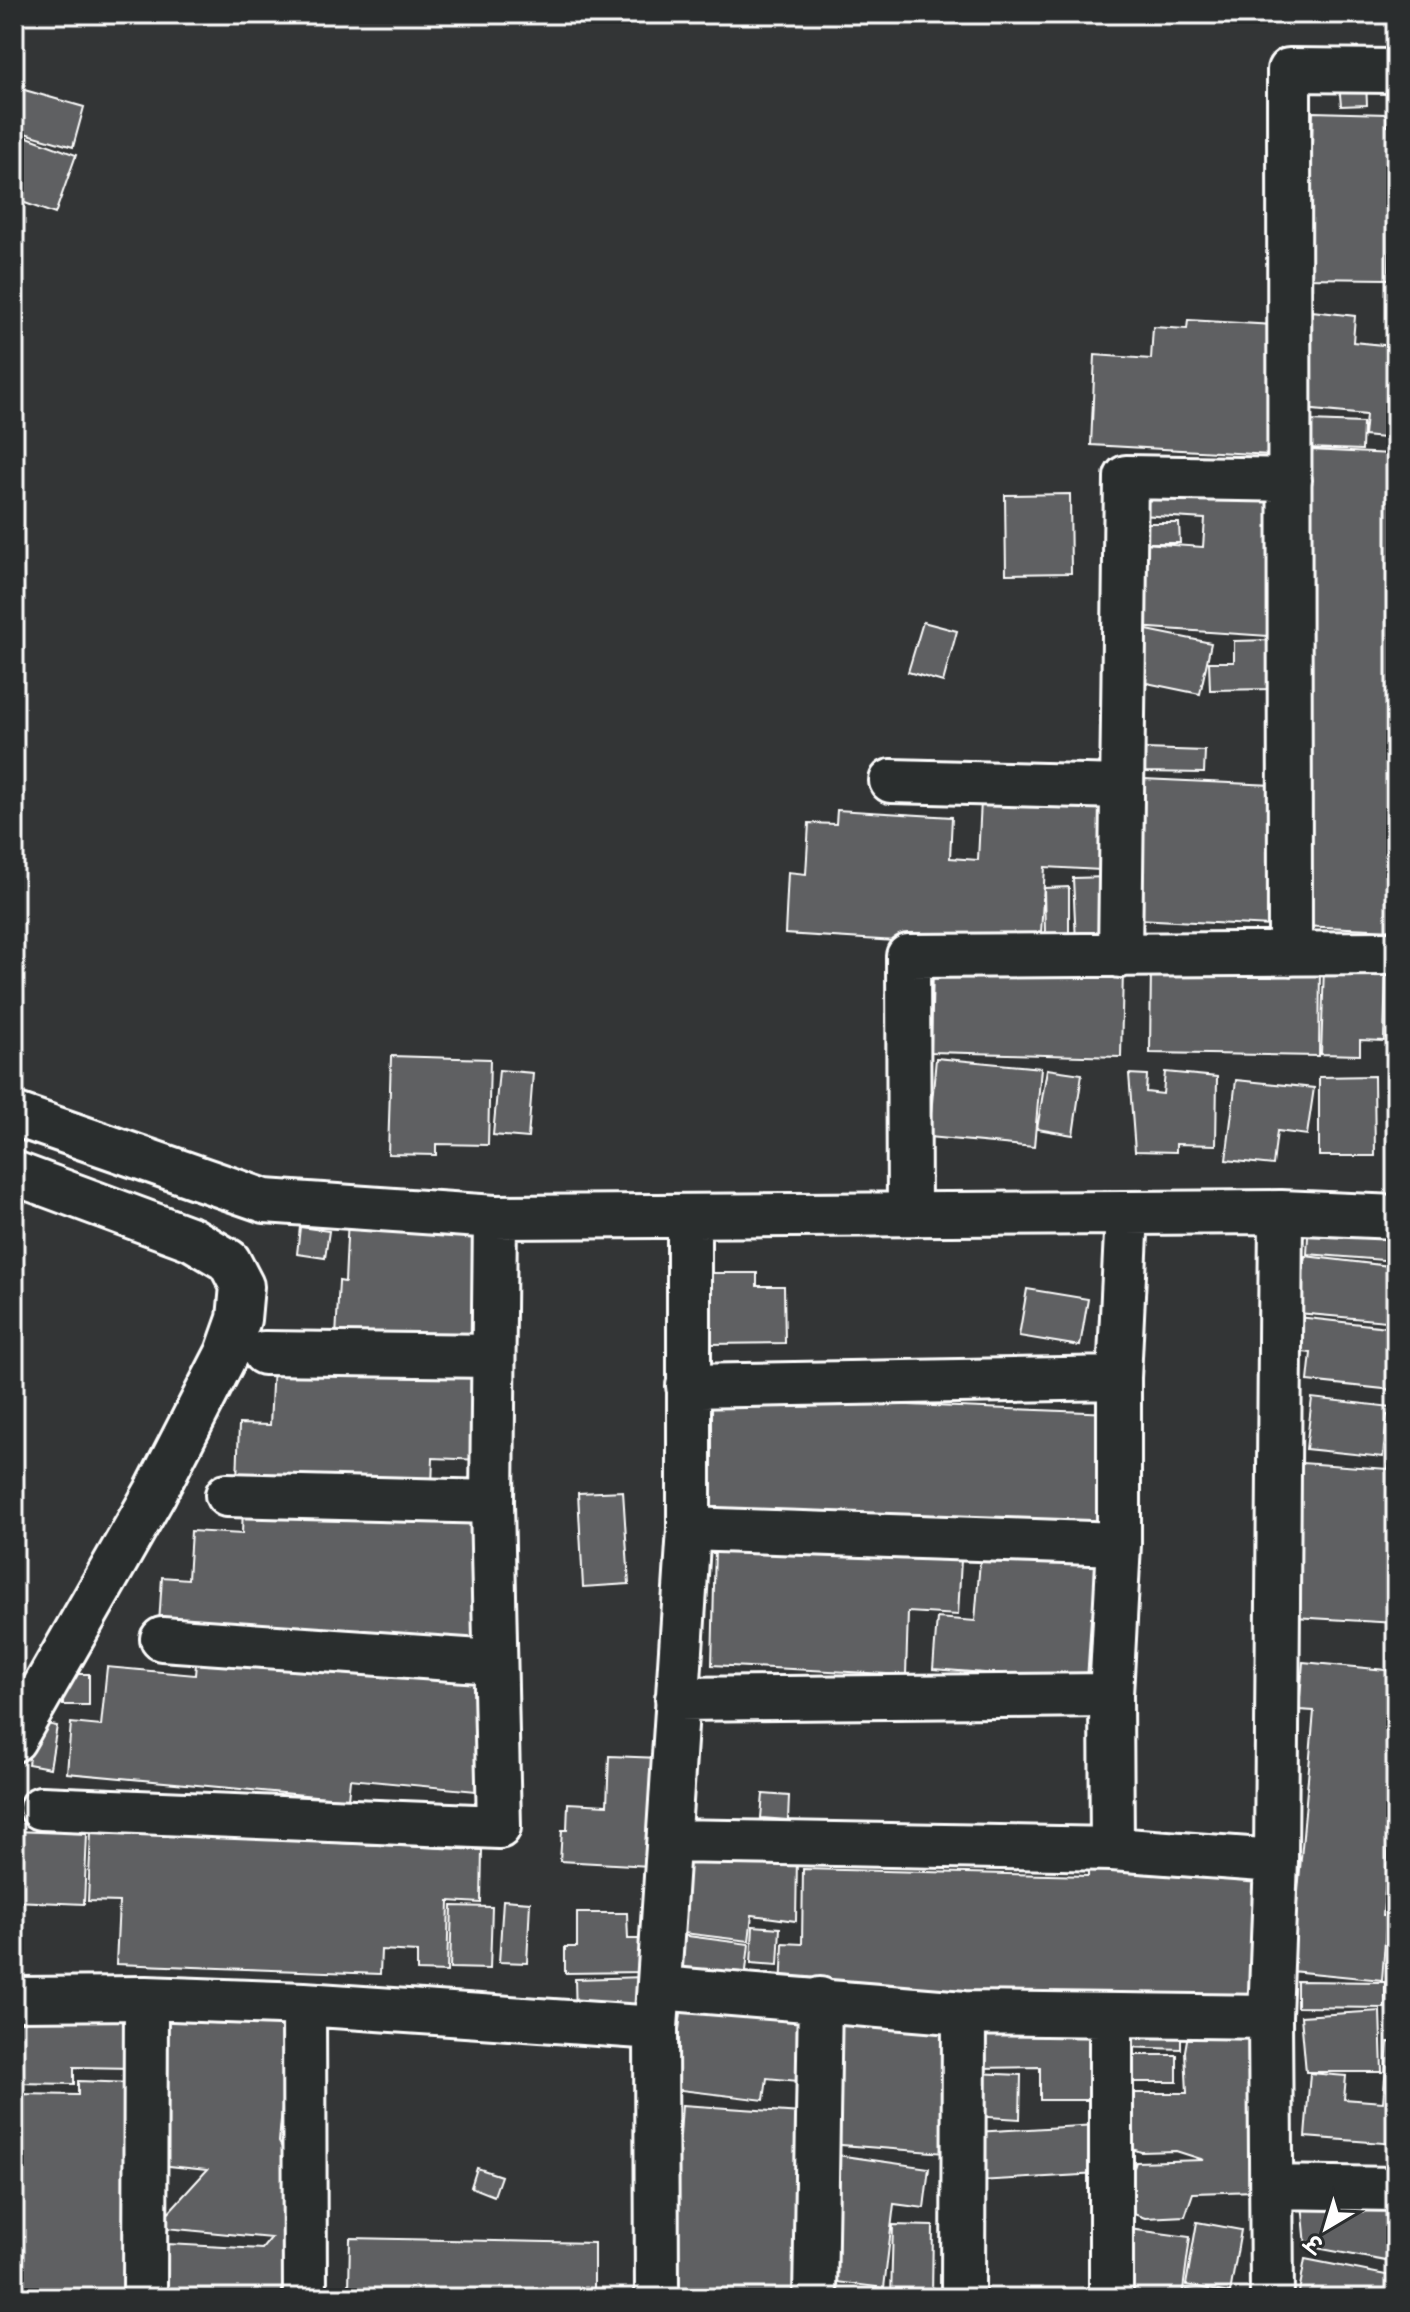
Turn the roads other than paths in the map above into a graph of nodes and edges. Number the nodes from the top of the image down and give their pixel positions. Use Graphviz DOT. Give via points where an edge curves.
graph roads {
  1 [pos="1396,71"];
  2 [pos="1290,480"];
  3 [pos="891,781"];
  4 [pos="1122,787"];
  5 [pos="1396,953"];
  6 [pos="1290,954"];
  7 [pos="1120,956"];
  8 [pos="14,1114"];
  9 [pos="14,1173"];
  10 [pos="1281,1212"];
  11 [pos="1127,1213"];
  12 [pos="909,1214"];
  13 [pos="689,1216"];
  14 [pos="495,1217"];
  15 [pos="1396,1217"];
  16 [pos="264,1353"];
  17 [pos="493,1356"];
  18 [pos="1119,1378"];
  19 [pos="688,1386"];
  20 [pos="227,1495"];
  21 [pos="492,1502"];
  22 [pos="689,1529"];
  23 [pos="1119,1544"];
  24 [pos="162,1639"];
  25 [pos="495,1662"];
  26 [pos="1111,1695"];
  27 [pos="677,1699"];
  28 [pos="14,1740"];
  29 [pos="41,1808"];
  30 [pos="670,1841"];
  31 [pos="1112,1849"];
  32 [pos="1276,1861"];
  33 [pos="146,1998"];
  34 [pos="14,1999"];
  35 [pos="820,1999"];
  36 [pos="304,2004"];
  37 [pos="657,2008"];
  38 [pos="964,2013"];
  39 [pos="1111,2015"];
  40 [pos="1270,2017"];
  41 [pos="1272,2187"];
  42 [pos="1396,2189"];
  43 [pos="145,2298"];
  44 [pos="305,2298"];
  45 [pos="657,2298"];
  46 [pos="815,2298"];
  47 [pos="963,2298"];
  48 [pos="1111,2298"];
  49 [pos="1272,2298"];
  1 -- 2 [label="street" via="1289,70"];
  2 -- 4 [label="street" via="1126,477"];
  2 -- 6 [label="street"];
  3 -- 4 [label="street"];
  4 -- 7 [label="street"];
  5 -- 6 [label="street"];
  6 -- 7 [label="street"];
  7 -- 12 [label="street" via="908,956"];
  8 -- 14 [label="street" via="265,1201"];
  9 -- 28 [label="street" via="192,1239 229,1261 242,1286 239,1319 227,1353 155,1493"];
  10 -- 11 [label="street"];
  10 -- 15 [label="street"];
  10 -- 32 [label="street"];
  11 -- 12 [label="street"];
  11 -- 18 [label="street"];
  12 -- 13 [label="street"];
  13 -- 14 [label="street"];
  13 -- 19 [label="street"];
  14 -- 17 [label="street"];
  16 -- 17 [label="street"];
  17 -- 21 [label="street"];
  18 -- 19 [label="street"];
  18 -- 23 [label="street"];
  19 -- 22 [label="street"];
  20 -- 21 [label="street"];
  21 -- 25 [label="street"];
  22 -- 23 [label="street"];
  22 -- 27 [label="street"];
  23 -- 26 [label="street"];
  24 -- 25 [label="street"];
  25 -- 29 [label="street" via="499,1827"];
  26 -- 27 [label="street"];
  26 -- 31 [label="street"];
  27 -- 30 [label="street"];
  30 -- 31 [label="street"];
  30 -- 37 [label="street"];
  31 -- 32 [label="street"];
  32 -- 40 [label="street"];
  33 -- 34 [label="street"];
  33 -- 36 [label="street"];
  33 -- 43 [label="street"];
  35 -- 37 [label="street"];
  35 -- 38 [label="street"];
  35 -- 46 [label="street"];
  36 -- 37 [label="street"];
  36 -- 44 [label="street"];
  37 -- 45 [label="street"];
  38 -- 39 [label="street"];
  38 -- 47 [label="street"];
  39 -- 40 [label="street"];
  39 -- 48 [label="street"];
  40 -- 41 [label="street"];
  41 -- 42 [label="street"];
  41 -- 49 [label="street"];
}
